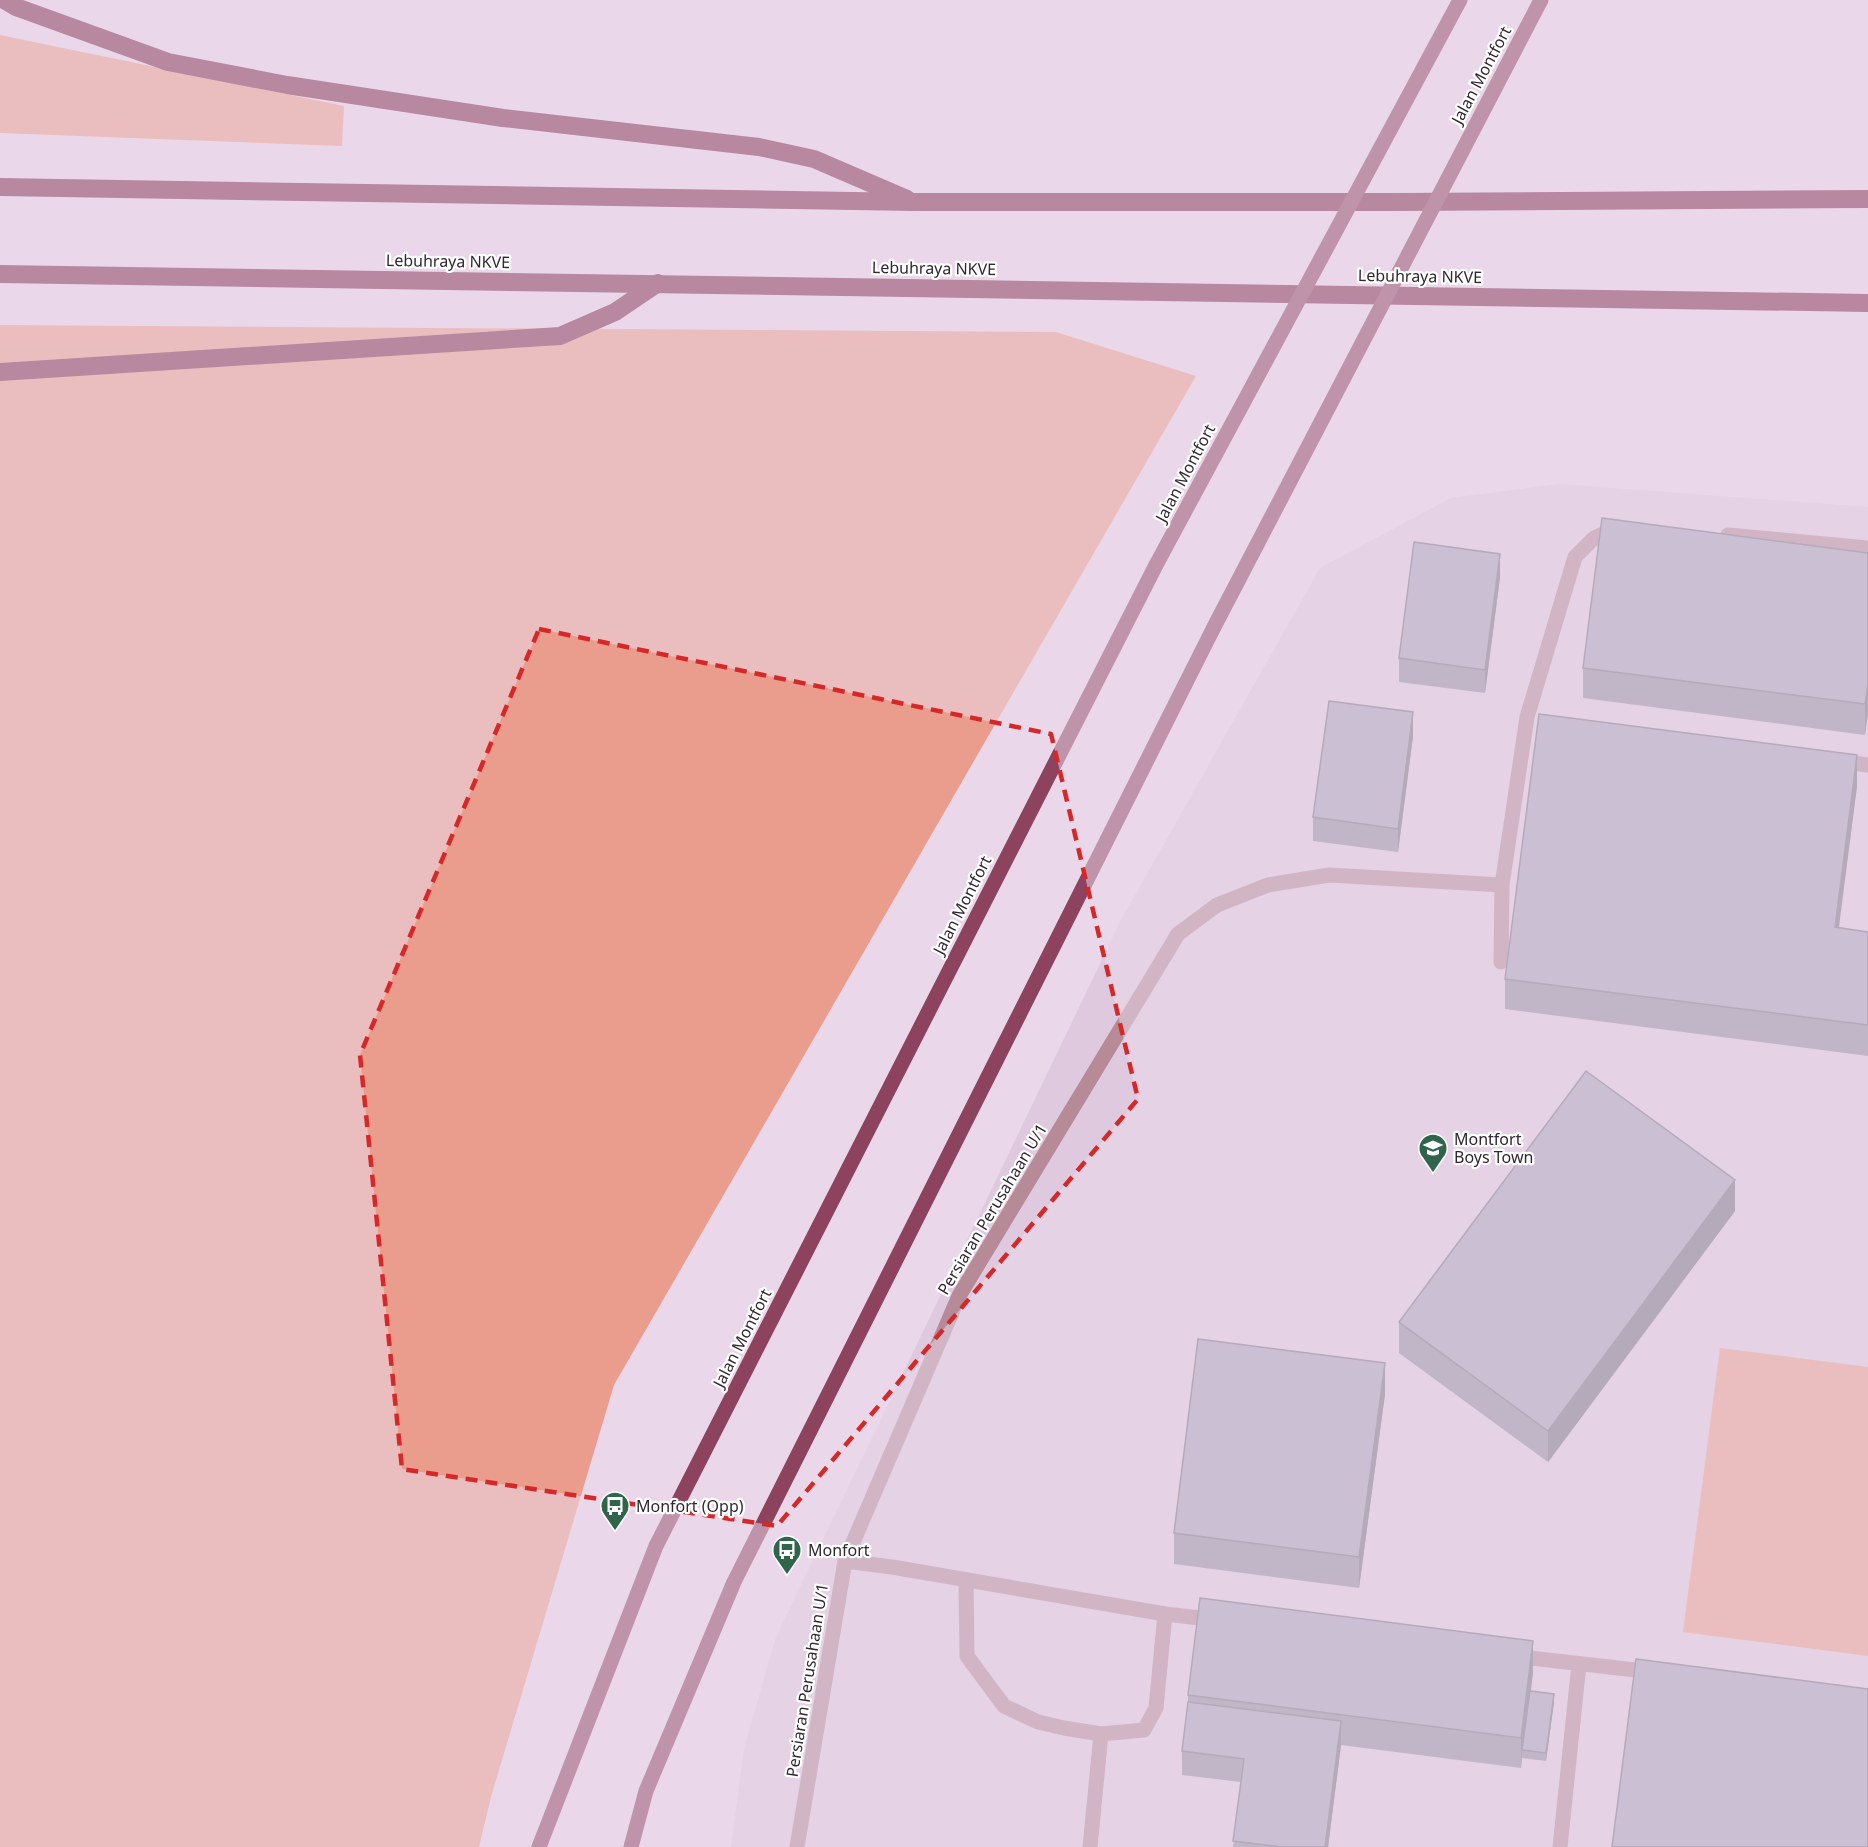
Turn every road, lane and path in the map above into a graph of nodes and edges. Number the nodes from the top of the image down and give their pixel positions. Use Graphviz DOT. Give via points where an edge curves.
graph roads {
  1 [pos="4,0"];
  2 [pos="1460,0"];
  3 [pos="1541,0"];
  4 [pos="0,187"];
  5 [pos="1868,199"];
  6 [pos="914,202"];
  7 [pos="0,274"];
  8 [pos="658,283"];
  9 [pos="1868,303"];
  10 [pos="0,372"];
  11 [pos="1632,526"];
  12 [pos="1714,534"];
  13 [pos="1868,548"];
  14 [pos="1821,758"];
  15 [pos="1868,765"];
  16 [pos="1502,885"];
  17 [pos="1501,962"];
  18 [pos="845,1561"];
  19 [pos="966,1580"];
  20 [pos="1166,1614"];
  21 [pos="1236,1622"];
  22 [pos="1496,1654"];
  23 [pos="1579,1664"];
  24 [pos="1671,1674"];
  25 [pos="1101,1734"];
  26 [pos="646,1791"];
  27 [pos="538,1847"];
  28 [pos="631,1847"];
  29 [pos="640,1847"];
  30 [pos="798,1847"];
  31 [pos="1090,1847"];
  32 [pos="1560,1847"];
  1 -- 6 [label="highway" via="168,62 287,85 503,118 759,147 814,159"];
  2 -- 27 [label="main road, Jalan Montfort, bridge" via="1156,565 656,1546"];
  3 -- 26 [label="main road, Jalan Montfort, bridge" via="1214,627 734,1582"];
  4 -- 6 [label="highway"];
  5 -- 6 [label="highway"];
  7 -- 8 [label="highway, Lebuhraya NKVE"];
  8 -- 9 [label="highway, Lebuhraya NKVE"];
  8 -- 10 [label="highway" via="615,312 560,336"];
  11 -- 16 [label="lane" via="1615,527 1594,538 1575,558 1532,718"];
  12 -- 13 [label="lane"];
  14 -- 15 [label="lane"];
  16 -- 17 [label="lane"];
  16 -- 18 [label="lane, Persiaran Perusahaan U/1" via="1329,875 1268,885 1217,904 1179,934 959,1296"];
  18 -- 19 [label="lane"];
  18 -- 30 [label="lane, Persiaran Perusahaan U/1"];
  19 -- 20 [label="lane"];
  19 -- 25 [label="lane" via="967,1656 1004,1706 1038,1722"];
  20 -- 21 [label="lane"];
  20 -- 25 [label="lane" via="1156,1708 1144,1730"];
  22 -- 23 [label="lane"];
  23 -- 24 [label="lane"];
  23 -- 32 [label="lane"];
  25 -- 31 [label="lane"];
  26 -- 28 [label="main road, Jalan Montfort"];
  26 -- 29 [label="main road"];
}
